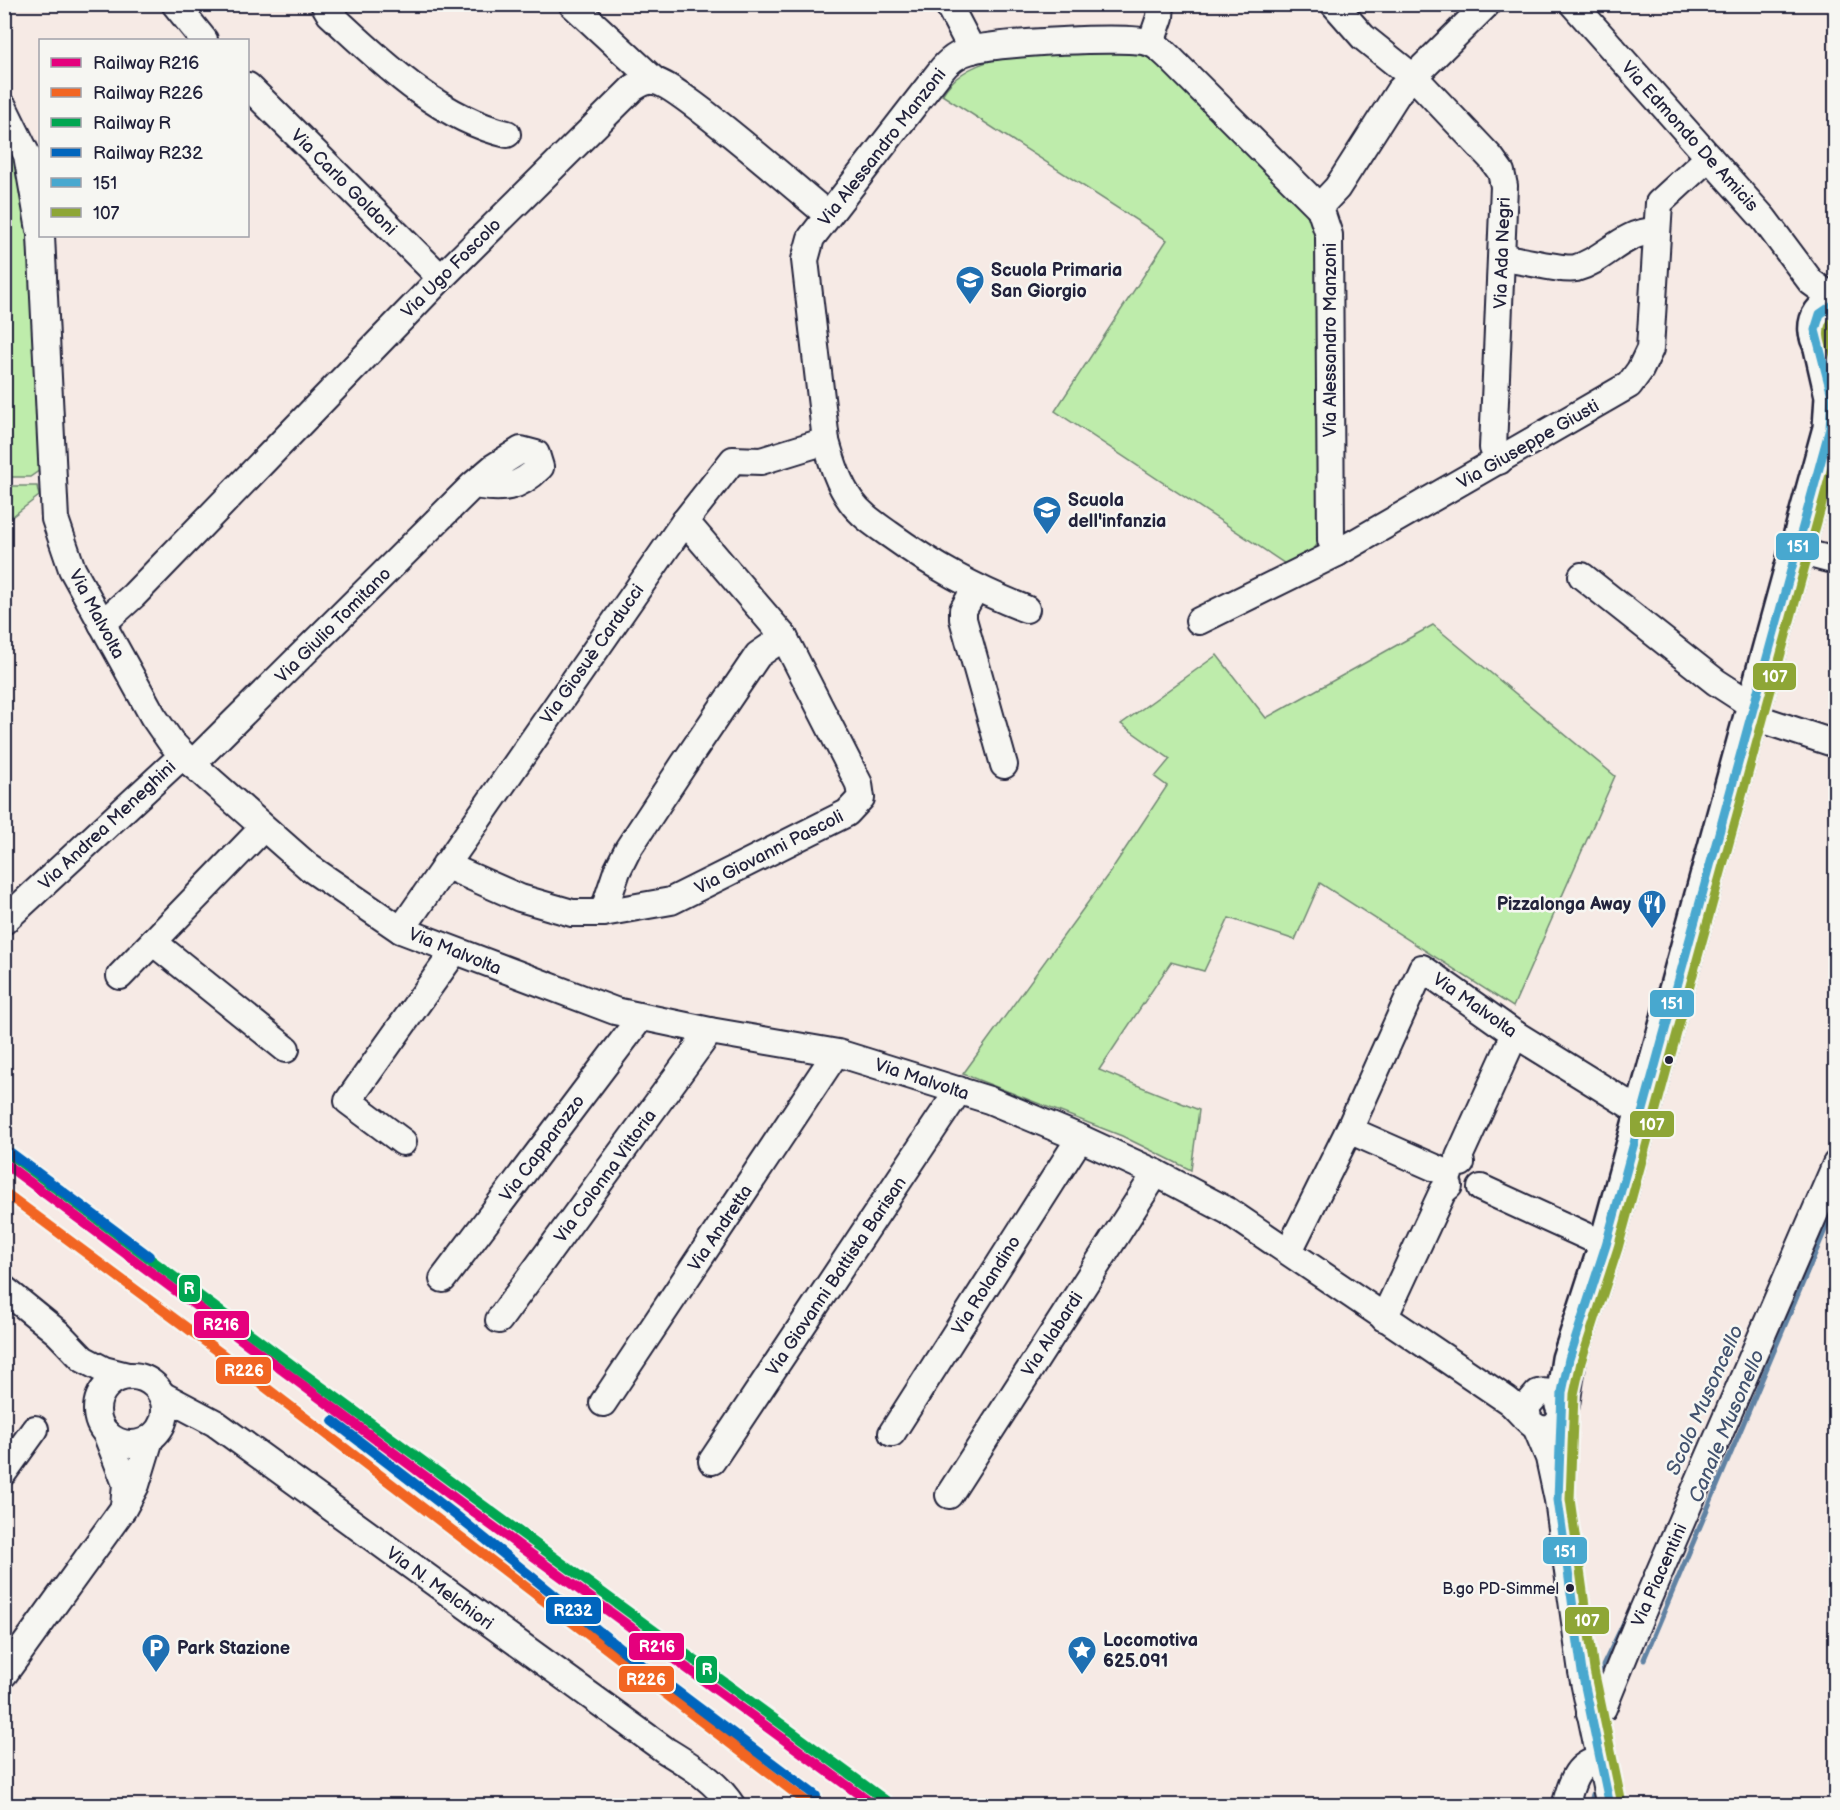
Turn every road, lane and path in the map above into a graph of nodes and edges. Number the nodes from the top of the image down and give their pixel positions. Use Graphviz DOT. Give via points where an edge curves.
graph roads {
  1 [pos="175,4"];
  2 [pos="324,4"];
  3 [pos="948,4"];
  4 [pos="1161,4"];
  5 [pos="1334,4"];
  6 [pos="1487,4"];
  7 [pos="1573,4"];
  8 [pos="579,7"];
  9 [pos="203,39"];
  10 [pos="1151,43"];
  11 [pos="972,50"];
  12 [pos="1413,76"];
  13 [pos="655,81"];
  14 [pos="249,87"];
  15 [pos="4,108"];
  16 [pos="507,134"];
  17 [pos="14,140"];
  18 [pos="1709,157"];
  19 [pos="1319,207"];
  20 [pos="828,215"];
  21 [pos="39,224"];
  22 [pos="1655,231"];
  23 [pos="41,237"];
  24 [pos="1502,258"];
  25 [pos="1803,271"];
  26 [pos="441,278"];
  27 [pos="1836,301"];
  28 [pos="1824,345"];
  29 [pos="1834,390"];
  30 [pos="826,441"];
  31 [pos="1499,462"];
  32 [pos="473,485"];
  33 [pos="685,521"];
  34 [pos="1337,553"];
  35 [pos="1809,554"];
  36 [pos="1836,561"];
  37 [pos="1582,576"];
  38 [pos="975,589"];
  39 [pos="1026,609"];
  40 [pos="1199,621"];
  41 [pos="102,624"];
  42 [pos="784,637"];
  43 [pos="1752,711"];
  44 [pos="1836,744"];
  45 [pos="188,760"];
  46 [pos="1004,765"];
  47 [pos="263,828"];
  48 [pos="445,865"];
  49 [pos="603,913"];
  50 [pos="4,921"];
  51 [pos="401,930"];
  52 [pos="153,942"];
  53 [pos="454,952"];
  54 [pos="120,976"];
  55 [pos="640,1017"];
  56 [pos="710,1031"];
  57 [pos="1515,1034"];
  58 [pos="286,1049"];
  59 [pos="836,1053"];
  60 [pos="959,1090"];
  61 [pos="1641,1112"];
  62 [pos="1349,1130"];
  63 [pos="1080,1138"];
  64 [pos="404,1142"];
  65 [pos="1836,1164"];
  66 [pos="1156,1173"];
  67 [pos="1453,1174"];
  68 [pos="1606,1245"];
  69 [pos="1288,1251"];
  70 [pos="443,1279"];
  71 [pos="4,1289"];
  72 [pos="1384,1318"];
  73 [pos="499,1320"];
  74 [pos="83,1359"];
  75 [pos="128,1376"];
  76 [pos="162,1395"];
  77 [pos="98,1402"];
  78 [pos="603,1403"];
  79 [pos="1544,1410"];
  80 [pos="214,1423"];
  81 [pos="35,1429"];
  82 [pos="156,1432"];
  83 [pos="106,1433"];
  84 [pos="892,1433"];
  85 [pos="712,1461"];
  86 [pos="4,1472"];
  87 [pos="949,1494"];
  88 [pos="123,1509"];
  89 [pos="11,1665"];
  90 [pos="1590,1713"];
  91 [pos="667,1751"];
  92 [pos="1599,1760"];
  93 [pos="713,1806"];
  94 [pos="732,1806"];
  95 [pos="1565,1806"];
  96 [pos="1610,1806"];
  1 -- 9 [label="street"];
  2 -- 16 [label="street" via="337,21 431,100 478,125"];
  3 -- 11 [label="street"];
  4 -- 10 [label="street"];
  5 -- 12 [label="street, Via Ada Negri" via="1363,37"];
  6 -- 12 [label="street"];
  7 -- 18 [label="street, Via Edmondo De Amicis"];
  8 -- 13 [label="street"];
  10 -- 11 [label="street, Via Alessandro Manzoni" via="1127,39"];
  10 -- 19 [label="street, Via Alessandro Manzoni"];
  11 -- 20 [label="street, Via Alessandro Manzoni" via="945,65"];
  12 -- 19 [label="street"];
  12 -- 24 [label="street, Via Ada Negri" via="1501,172"];
  13 -- 20 [label="street" via="688,101"];
  13 -- 26 [label="street, Via Ugo Foscolo" via="633,88"];
  14 -- 26 [label="street, Via Carlo Goldoni"];
  15 -- 17 [label="street"];
  17 -- 21 [label="street" via="30,166"];
  18 -- 22 [label="street, Via Giuseppe Giusti" via="1659,203"];
  18 -- 25 [label="street, Via Edmondo De Amicis"];
  19 -- 34 [label="street, Via Alessandro Manzoni" via="1329,235 1331,540"];
  20 -- 30 [label="street, Via Alessandro Manzoni" via="811,238 805,260"];
  22 -- 24 [label="street" via="1629,236 1573,269"];
  22 -- 31 [label="street, Via Giuseppe Giusti" via="1650,349 1640,370 1629,385"];
  23 -- 41 [label="street, Via Malvolta" via="55,519 72,569"];
  24 -- 31 [label="street, Via Ada Negri" via="1493,448"];
  25 -- 27 [label="street, Via Edmondo De Amicis" via="1815,286"];
  25 -- 28 [label="street, Via Edmondo De Amicis"];
  26 -- 41 [label="street, Via Ugo Foscolo"];
  27 -- 28 [label="main road" via="1820,314"];
  28 -- 29 [label="main road"];
  29 -- 43 [label="main road" via="1830,428"];
  30 -- 33 [label="street, Via Giosuè Carducci" via="761,462 733,460"];
  30 -- 38 [label="street, Via Alessandro Manzoni" via="841,485 861,513"];
  31 -- 34 [label="street, Via Giuseppe Giusti"];
  32 -- 45 [label="street, Via Giulio Tomitano"];
  33 -- 42 [label="street, Via Giovanni Pascoli"];
  33 -- 48 [label="street, Via Giosuè Carducci"];
  34 -- 40 [label="street, Via Giuseppe Giusti"];
  35 -- 36 [label="street"];
  37 -- 43 [label="street"];
  38 -- 39 [label="street, Via Alessandro Manzoni"];
  38 -- 46 [label="street" via="963,610 963,619"];
  41 -- 45 [label="street, Via Malvolta" via="153,716"];
  42 -- 49 [label="street" via="758,655 628,849"];
  42 -- 49 [label="street, Via Giovanni Pascoli" via="859,784 861,798 847,813 671,901"];
  43 -- 44 [label="street"];
  43 -- 61 [label="main road"];
  45 -- 47 [label="street, Via Malvolta"];
  45 -- 50 [label="street, Via Andrea Meneghini"];
  47 -- 51 [label="street, Via Malvolta" via="310,868"];
  47 -- 52 [label="street"];
  48 -- 49 [label="street, Via Giovanni Pascoli" via="520,898 572,913"];
  48 -- 51 [label="street, Via Giosuè Carducci"];
  51 -- 53 [label="street, Via Malvolta"];
  52 -- 54 [label="street"];
  52 -- 58 [label="street"];
  53 -- 55 [label="street, Via Malvolta"];
  53 -- 64 [label="street" via="348,1101"];
  55 -- 56 [label="street, Via Malvolta"];
  55 -- 70 [label="street, Via Capparozzo"];
  56 -- 59 [label="street, Via Malvolta"];
  56 -- 73 [label="street, Via Colonna Vittoria"];
  57 -- 61 [label="street, Via Malvolta"];
  57 -- 62 [label="street, Via Malvolta" via="1422,968"];
  57 -- 67 [label="street"];
  59 -- 60 [label="street, Via Malvolta"];
  59 -- 78 [label="street, Via Andretta"];
  60 -- 63 [label="street, Via Malvolta"];
  60 -- 85 [label="street, Via Giovanni Battista Barisan"];
  61 -- 68 [label="main road"];
  62 -- 67 [label="street"];
  62 -- 69 [label="street, Via Malvolta"];
  63 -- 66 [label="street, Via Malvolta"];
  63 -- 84 [label="street, Via Rolandino"];
  65 -- 90 [label="street, Via Piacentini" via="1604,1708"];
  66 -- 69 [label="street, Via Malvolta" via="1228,1211"];
  66 -- 87 [label="street, Via Alabardi"];
  67 -- 68 [label="street" via="1452,1191 1462,1197 1473,1196 1481,1188"];
  67 -- 72 [label="street"];
  68 -- 79 [label="main road" via="1569,1359"];
  69 -- 72 [label="street, Via Malvolta"];
  71 -- 74 [label="street"];
  72 -- 79 [label="street, Via Malvolta" via="1498,1393"];
  74 -- 75 [label="street"];
  74 -- 77 [label="street"];
  75 -- 76 [label="street" via="144,1378"];
  75 -- 77 [label="street" via="105,1387"];
  76 -- 80 [label="street, Via N. Melchiori"];
  76 -- 82 [label="street" via="166,1410"];
  77 -- 83 [label="street" via="98,1419"];
  79 -- 90 [label="street"];
  80 -- 82 [label="street" via="186,1419"];
  80 -- 91 [label="street, Via N. Melchiori"];
  81 -- 86 [label="street"];
  82 -- 83 [label="street" via="132,1444"];
  82 -- 88 [label="street"];
  83 -- 88 [label="street" via="126,1484"];
  88 -- 89 [label="street"];
  90 -- 92 [label="street"];
  91 -- 93 [label="street, Via N. Melchiori" via="697,1778"];
  91 -- 94 [label="street, Via N. Melchiori" via="722,1791"];
  92 -- 95 [label="street" via="1587,1763 1576,1773"];
  92 -- 96 [label="street"];
}
